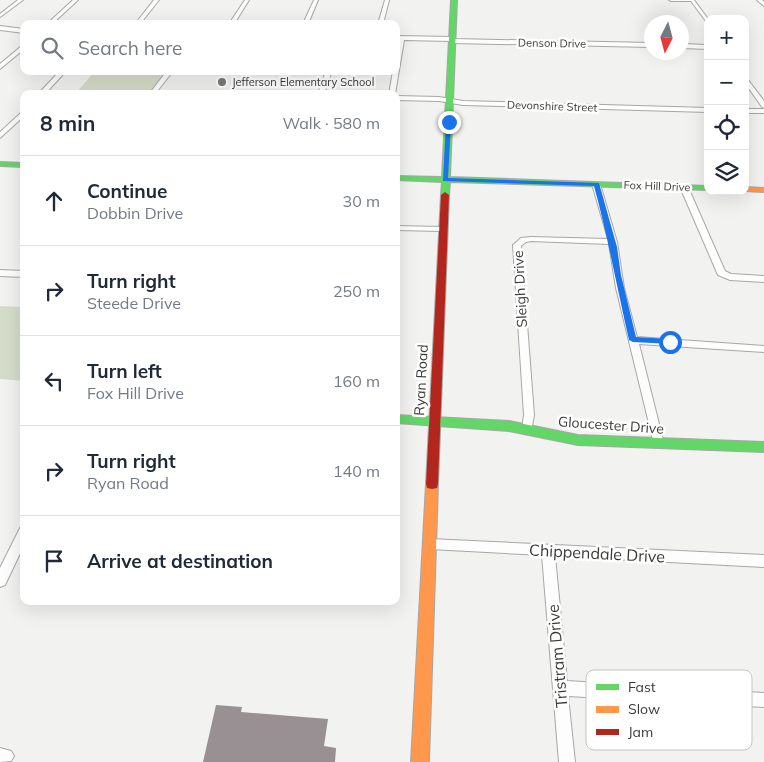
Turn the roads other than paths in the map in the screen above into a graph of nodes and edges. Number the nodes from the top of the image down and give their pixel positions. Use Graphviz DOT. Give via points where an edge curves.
graph roads {
  1 [pos="21,0"];
  2 [pos="76,0"];
  3 [pos="158,0"];
  4 [pos="247,0"];
  5 [pos="316,0"];
  6 [pos="387,0"];
  7 [pos="454,0"];
  8 [pos="671,0"];
  9 [pos="692,0"];
  10 [pos="759,0"];
  11 [pos="764,6"];
  12 [pos="0,16"];
  13 [pos="704,17"];
  14 [pos="54,20"];
  15 [pos="140,20"];
  16 [pos="234,20"];
  17 [pos="308,20"];
  18 [pos="381,20"];
  19 [pos="0,28"];
  20 [pos="20,30"];
  21 [pos="400,38"];
  22 [pos="452,40"];
  23 [pos="644,45"];
  24 [pos="689,46"];
  25 [pos="704,47"];
  26 [pos="20,50"];
  27 [pos="0,67"];
  28 [pos="59,75"];
  29 [pos="167,75"];
  30 [pos="328,75"];
  31 [pos="395,75"];
  32 [pos="749,84"];
  33 [pos="45,90"];
  34 [pos="155,90"];
  35 [pos="322,90"];
  36 [pos="393,90"];
  37 [pos="400,98"];
  38 [pos="449,101"];
  39 [pos="764,106"];
  40 [pos="704,110"];
  41 [pos="749,111"];
  42 [pos="764,112"];
  43 [pos="20,119"];
  44 [pos="0,136"];
  45 [pos="0,164"];
  46 [pos="20,165"];
  47 [pos="400,178"];
  48 [pos="445,180"];
  49 [pos="596,184"];
  50 [pos="684,187"];
  51 [pos="704,188"];
  52 [pos="749,189"];
  53 [pos="764,190"];
  54 [pos="400,228"];
  55 [pos="443,229"];
  56 [pos="612,242"];
  57 [pos="0,273"];
  58 [pos="20,274"];
  59 [pos="764,279"];
  60 [pos="633,340"];
  61 [pos="764,349"];
  62 [pos="400,419"];
  63 [pos="434,421"];
  64 [pos="526,429"];
  65 [pos="659,444"];
  66 [pos="764,447"];
  67 [pos="20,540"];
  68 [pos="430,544"];
  69 [pos="548,551"];
  70 [pos="764,561"];
  71 [pos="0,581"];
  72 [pos="560,688"];
  73 [pos="586,690"];
  74 [pos="420,762"];
  75 [pos="567,762"];
  1 -- 12 [label="street"];
  2 -- 14 [label="street"];
  3 -- 15 [label="street"];
  4 -- 16 [label="street"];
  5 -- 17 [label="street"];
  6 -- 18 [label="street"];
  7 -- 22 [label="main road, Ryan Road"];
  8 -- 9 [label="street"];
  9 -- 13 [label="street"];
  10 -- 11 [label="street"];
  19 -- 20 [label="street"];
  21 -- 22 [label="street, Denson Drive"];
  22 -- 23 [label="street, Denson Drive"];
  22 -- 38 [label="main road, Ryan Road"];
  24 -- 25 [label="street"];
  26 -- 27 [label="street"];
  28 -- 33 [label="street"];
  29 -- 34 [label="street"];
  30 -- 35 [label="street"];
  31 -- 36 [label="street"];
  32 -- 39 [label="street"];
  37 -- 38 [label="street, Devonshire Street"];
  38 -- 40 [label="street, Devonshire Street"];
  38 -- 48 [label="main road, Ryan Road"];
  41 -- 42 [label="street"];
  43 -- 44 [label="street"];
  45 -- 46 [label="main road"];
  47 -- 48 [label="main road, Fox Hill Drive"];
  48 -- 49 [label="main road, Fox Hill Drive"];
  48 -- 55 [label="main road, Ryan Road"];
  49 -- 50 [label="main road, Fox Hill Drive"];
  49 -- 56 [label="street"];
  50 -- 51 [label="main road, Fox Hill Drive"];
  50 -- 59 [label="street" via="721,273 730,277"];
  52 -- 53 [label="main road"];
  54 -- 55 [label="street"];
  55 -- 63 [label="main road, Ryan Road"];
  56 -- 60 [label="street"];
  56 -- 64 [label="street, Sleigh Drive" via="531,239 517,245 529,415"];
  57 -- 58 [label="street"];
  60 -- 61 [label="street"];
  60 -- 65 [label="street"];
  62 -- 63 [label="main road, Gloucester Drive"];
  63 -- 64 [label="main road, Gloucester Drive"];
  63 -- 68 [label="main road, Ryan Road"];
  64 -- 65 [label="main road, Gloucester Drive" via="569,439"];
  65 -- 66 [label="main road, Gloucester Drive"];
  67 -- 71 [label="street"];
  68 -- 69 [label="street, Chippendale Drive"];
  68 -- 74 [label="main road, Ryan Road"];
  69 -- 70 [label="street, Chippendale Drive"];
  69 -- 72 [label="street, Tristram Drive"];
  72 -- 73 [label="street"];
  72 -- 75 [label="street, Tristram Drive"];
}
